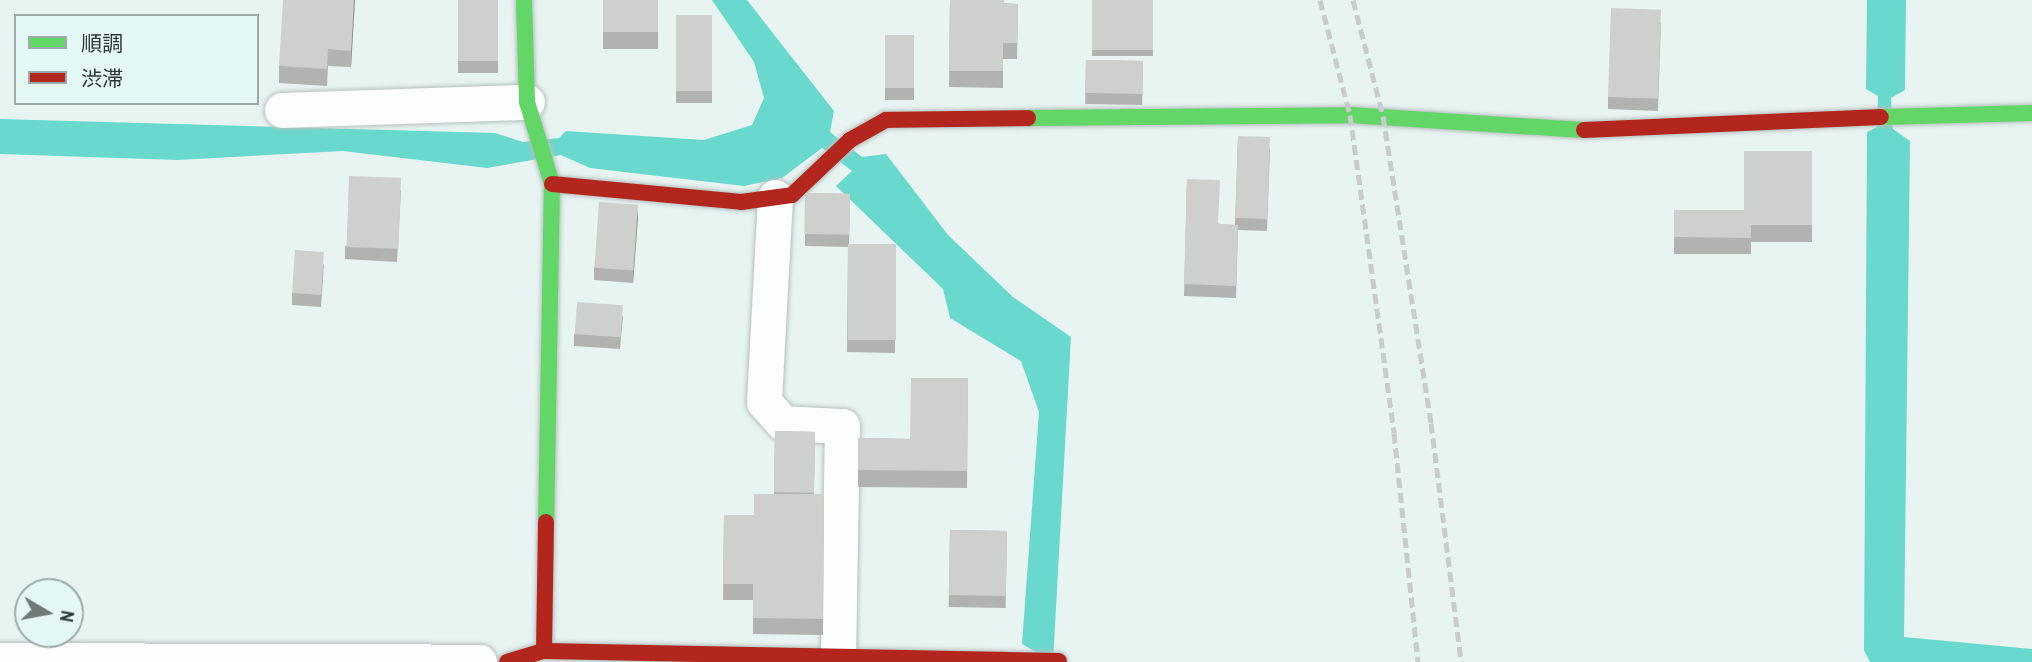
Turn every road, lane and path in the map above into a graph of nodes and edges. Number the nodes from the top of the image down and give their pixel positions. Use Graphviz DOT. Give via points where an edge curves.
graph roads {
  1 [pos="523,0"];
  2 [pos="282,110"];
  3 [pos="530,113"];
  4 [pos="2032,113"];
  5 [pos="550,177"];
  6 [pos="775,197"];
  7 [pos="544,651"];
  8 [pos="838,656"];
  9 [pos="0,660"];
  10 [pos="1012,660"];
  11 [pos="1059,661"];
  12 [pos="480,662"];
  13 [pos="507,662"];
  1 -- 3 [label="street"];
  2 -- 3 [label="street"];
  3 -- 5 [label="street"];
  4 -- 6 [label="street" via="1872,115 1612,132 1372,115 886,120 850,140 792,195"];
  5 -- 6 [label="street" via="741,202"];
  5 -- 7 [label="street"];
  6 -- 8 [label="street" via="764,402 783,423 842,426"];
  7 -- 8 [label="street"];
  7 -- 13 [label="street"];
  8 -- 10 [label="street"];
  9 -- 12 [label="street"];
  10 -- 11 [label="street"];
}
